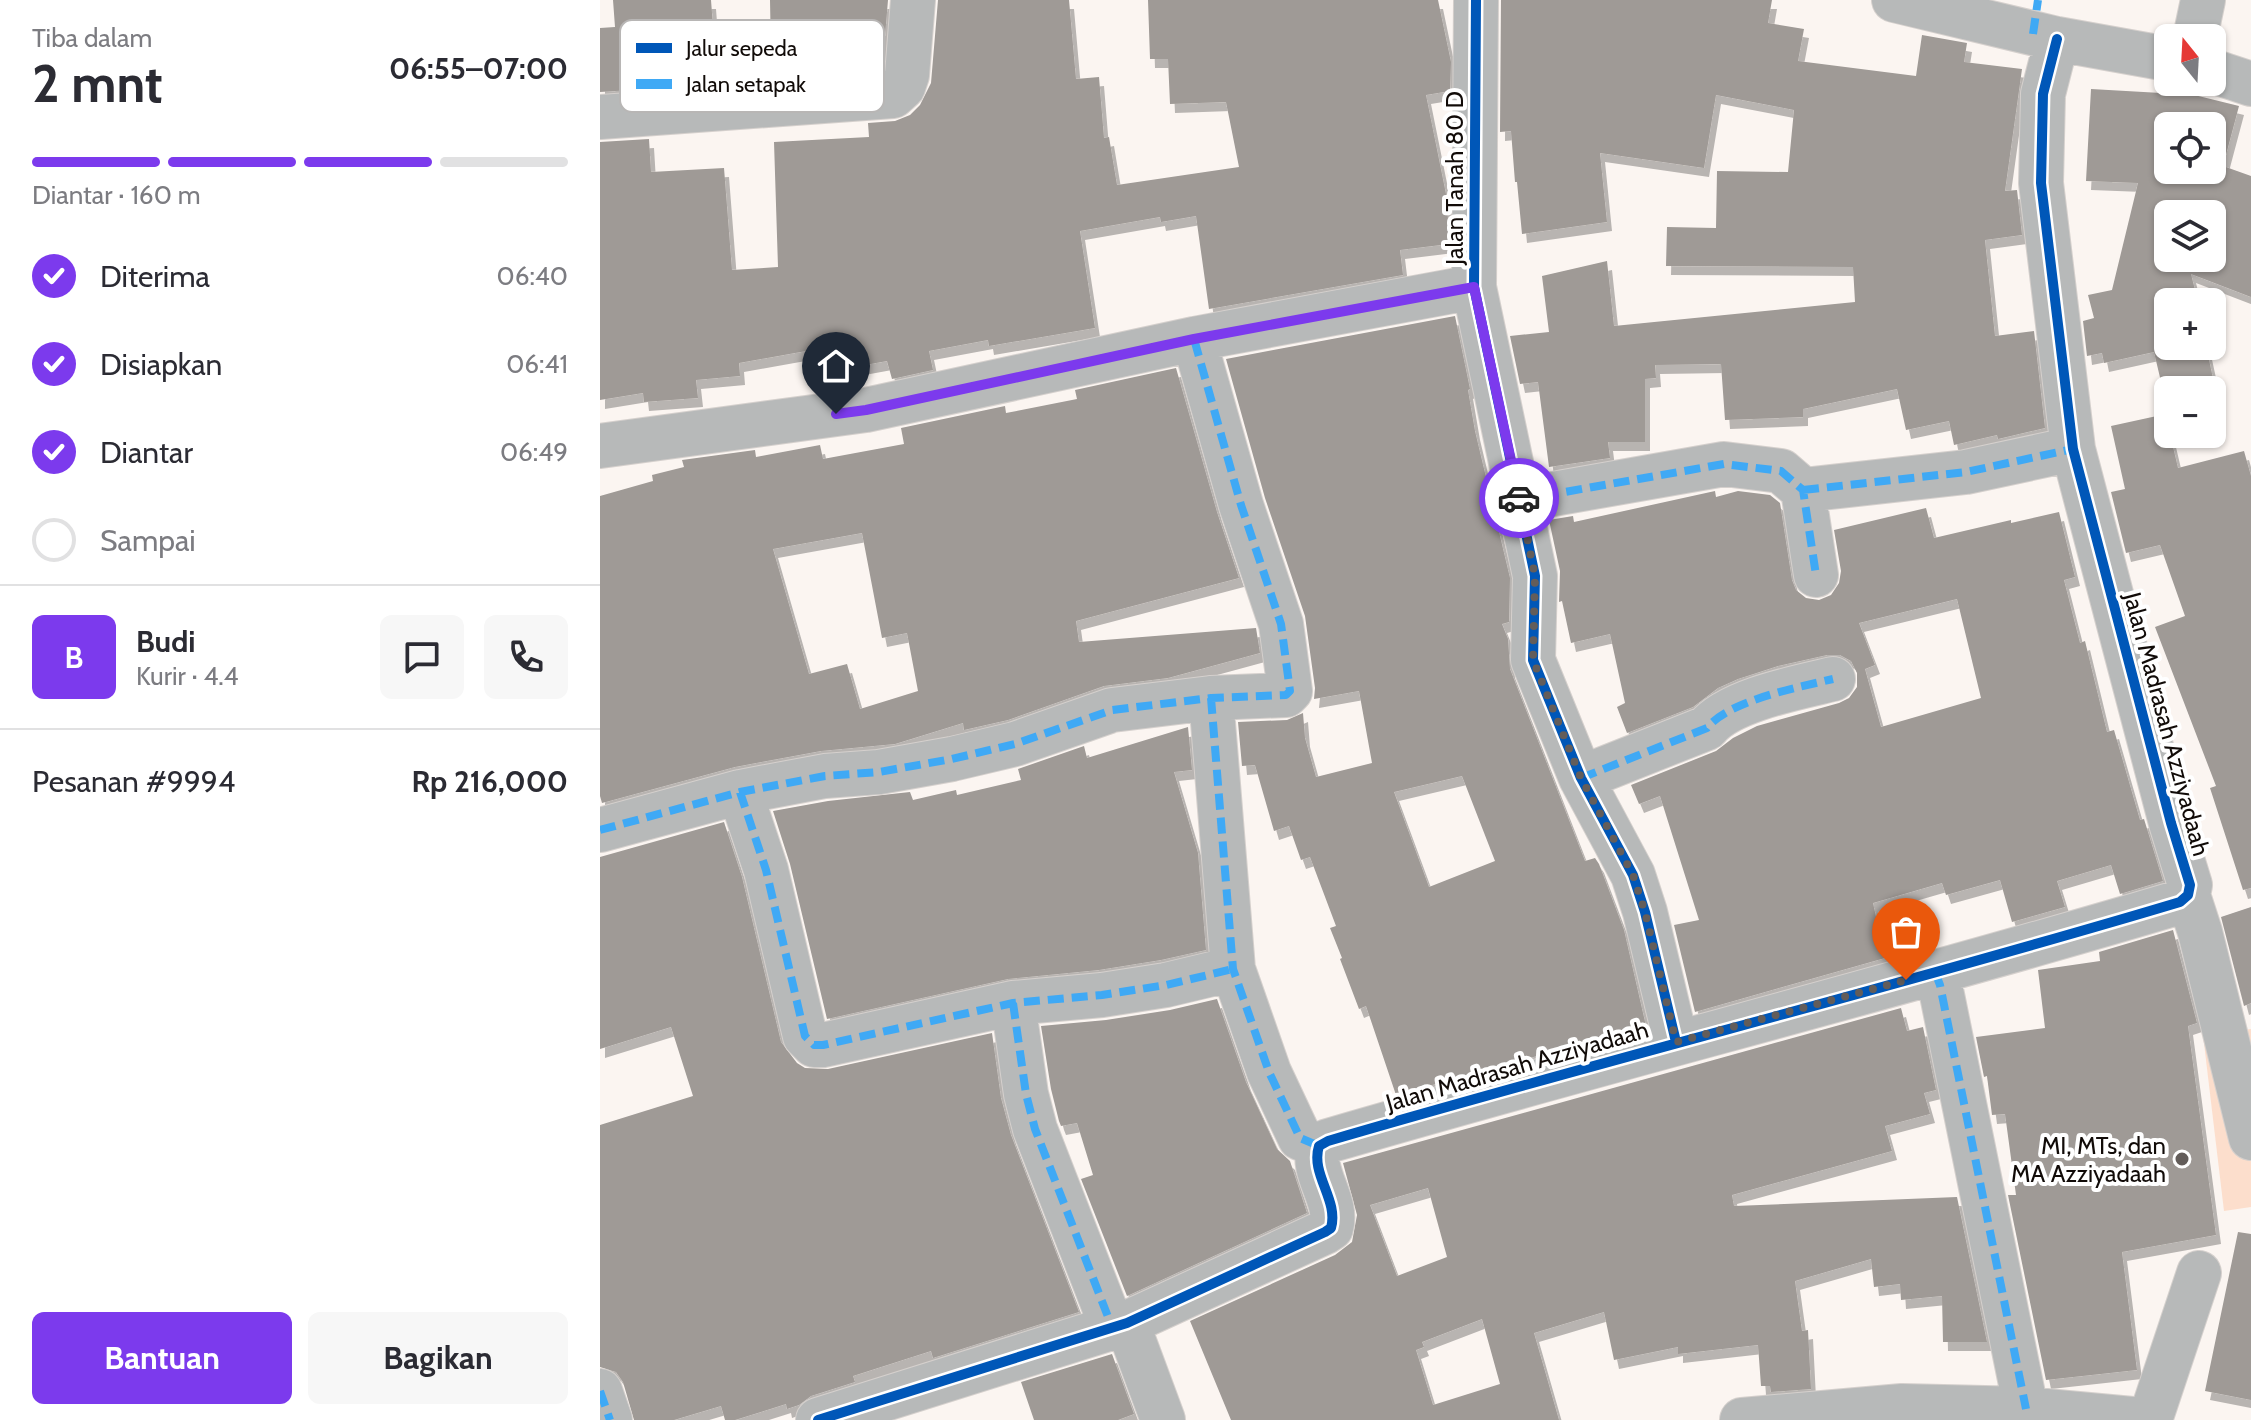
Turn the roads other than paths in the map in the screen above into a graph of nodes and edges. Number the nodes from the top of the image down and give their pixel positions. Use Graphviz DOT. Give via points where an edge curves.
graph roads {
  1 [pos="913,0"];
  2 [pos="1476,0"];
  3 [pos="1894,0"];
  4 [pos="2203,0"];
  5 [pos="2043,24"];
  6 [pos="2198,24"];
  7 [pos="2154,55"];
  8 [pos="2226,76"];
  9 [pos="2251,84"];
  10 [pos="884,97"];
  11 [pos="670,112"];
  12 [pos="600,117"];
  13 [pos="1474,287"];
  14 [pos="1194,339"];
  15 [pos="600,446"];
  16 [pos="2073,449"];
  17 [pos="1803,490"];
  18 [pos="1519,500"];
  19 [pos="1816,575"];
  20 [pos="1833,679"];
  21 [pos="1211,698"];
  22 [pos="1581,778"];
  23 [pos="740,792"];
  24 [pos="600,830"];
  25 [pos="2188,895"];
  26 [pos="1233,969"];
  27 [pos="1935,972"];
  28 [pos="1013,1003"];
  29 [pos="1676,1042"];
  30 [pos="2251,1138"];
  31 [pos="1319,1146"];
  32 [pos="2199,1273"];
  33 [pos="1120,1325"];
  34 [pos="600,1391"];
  35 [pos="2026,1409"];
  36 [pos="610,1420"];
  37 [pos="818,1420"];
  38 [pos="1163,1420"];
  39 [pos="1742,1420"];
  40 [pos="2143,1420"];
  41 [pos="2150,1420"];
  1 -- 10 [label="street" via="907,75 903,87"];
  2 -- 13 [label="street, Jalan Tanah 80 D"];
  3 -- 5 [label="street"];
  4 -- 6 [label="street"];
  5 -- 7 [label="street"];
  5 -- 16 [label="street, Jalan Madrasah Azziyadaah" via="2041,183"];
  8 -- 9 [label="street"];
  11 -- 12 [label="street"];
  13 -- 14 [label="street"];
  13 -- 18 [label="street, Jalan Tanah 80 D"];
  14 -- 15 [label="street" via="866,410"];
  14 -- 21 [label="street" via="1281,624 1290,691 1280,696"];
  16 -- 17 [label="street" via="1966,472"];
  16 -- 25 [label="street, Jalan Madrasah Azziyadaah" via="2190,885"];
  17 -- 18 [label="street" via="1781,471 1724,464"];
  17 -- 19 [label="street"];
  18 -- 22 [label="street, Jalan Tanah 80 D" via="1535,576 1533,660"];
  20 -- 22 [label="street" via="1773,693 1717,717 1707,728"];
  21 -- 23 [label="street" via="1112,710 1015,744 952,759"];
  21 -- 26 [label="street"];
  22 -- 29 [label="street, Jalan Tanah 80 D" via="1633,875"];
  23 -- 24 [label="street"];
  23 -- 28 [label="street" via="766,870 809,1042 823,1045"];
  25 -- 27 [label="street, Jalan Madrasah Azziyadaah" via="2180,902"];
  25 -- 30 [label="street"];
  26 -- 28 [label="street" via="1102,995"];
  26 -- 31 [label="street" via="1269,1072 1300,1138"];
  27 -- 29 [label="street, Jalan Madrasah Azziyadaah"];
  27 -- 35 [label="street"];
  28 -- 33 [label="street" via="1035,1129"];
  29 -- 31 [label="street, Jalan Madrasah Azziyadaah"];
  31 -- 33 [label="street" via="1315,1157 1334,1214 1331,1228"];
  32 -- 41 [label="street"];
  33 -- 37 [label="street"];
  33 -- 38 [label="street"];
  34 -- 36 [label="street"];
  35 -- 39 [label="street" via="1902,1406"];
  35 -- 40 [label="street"];
}
